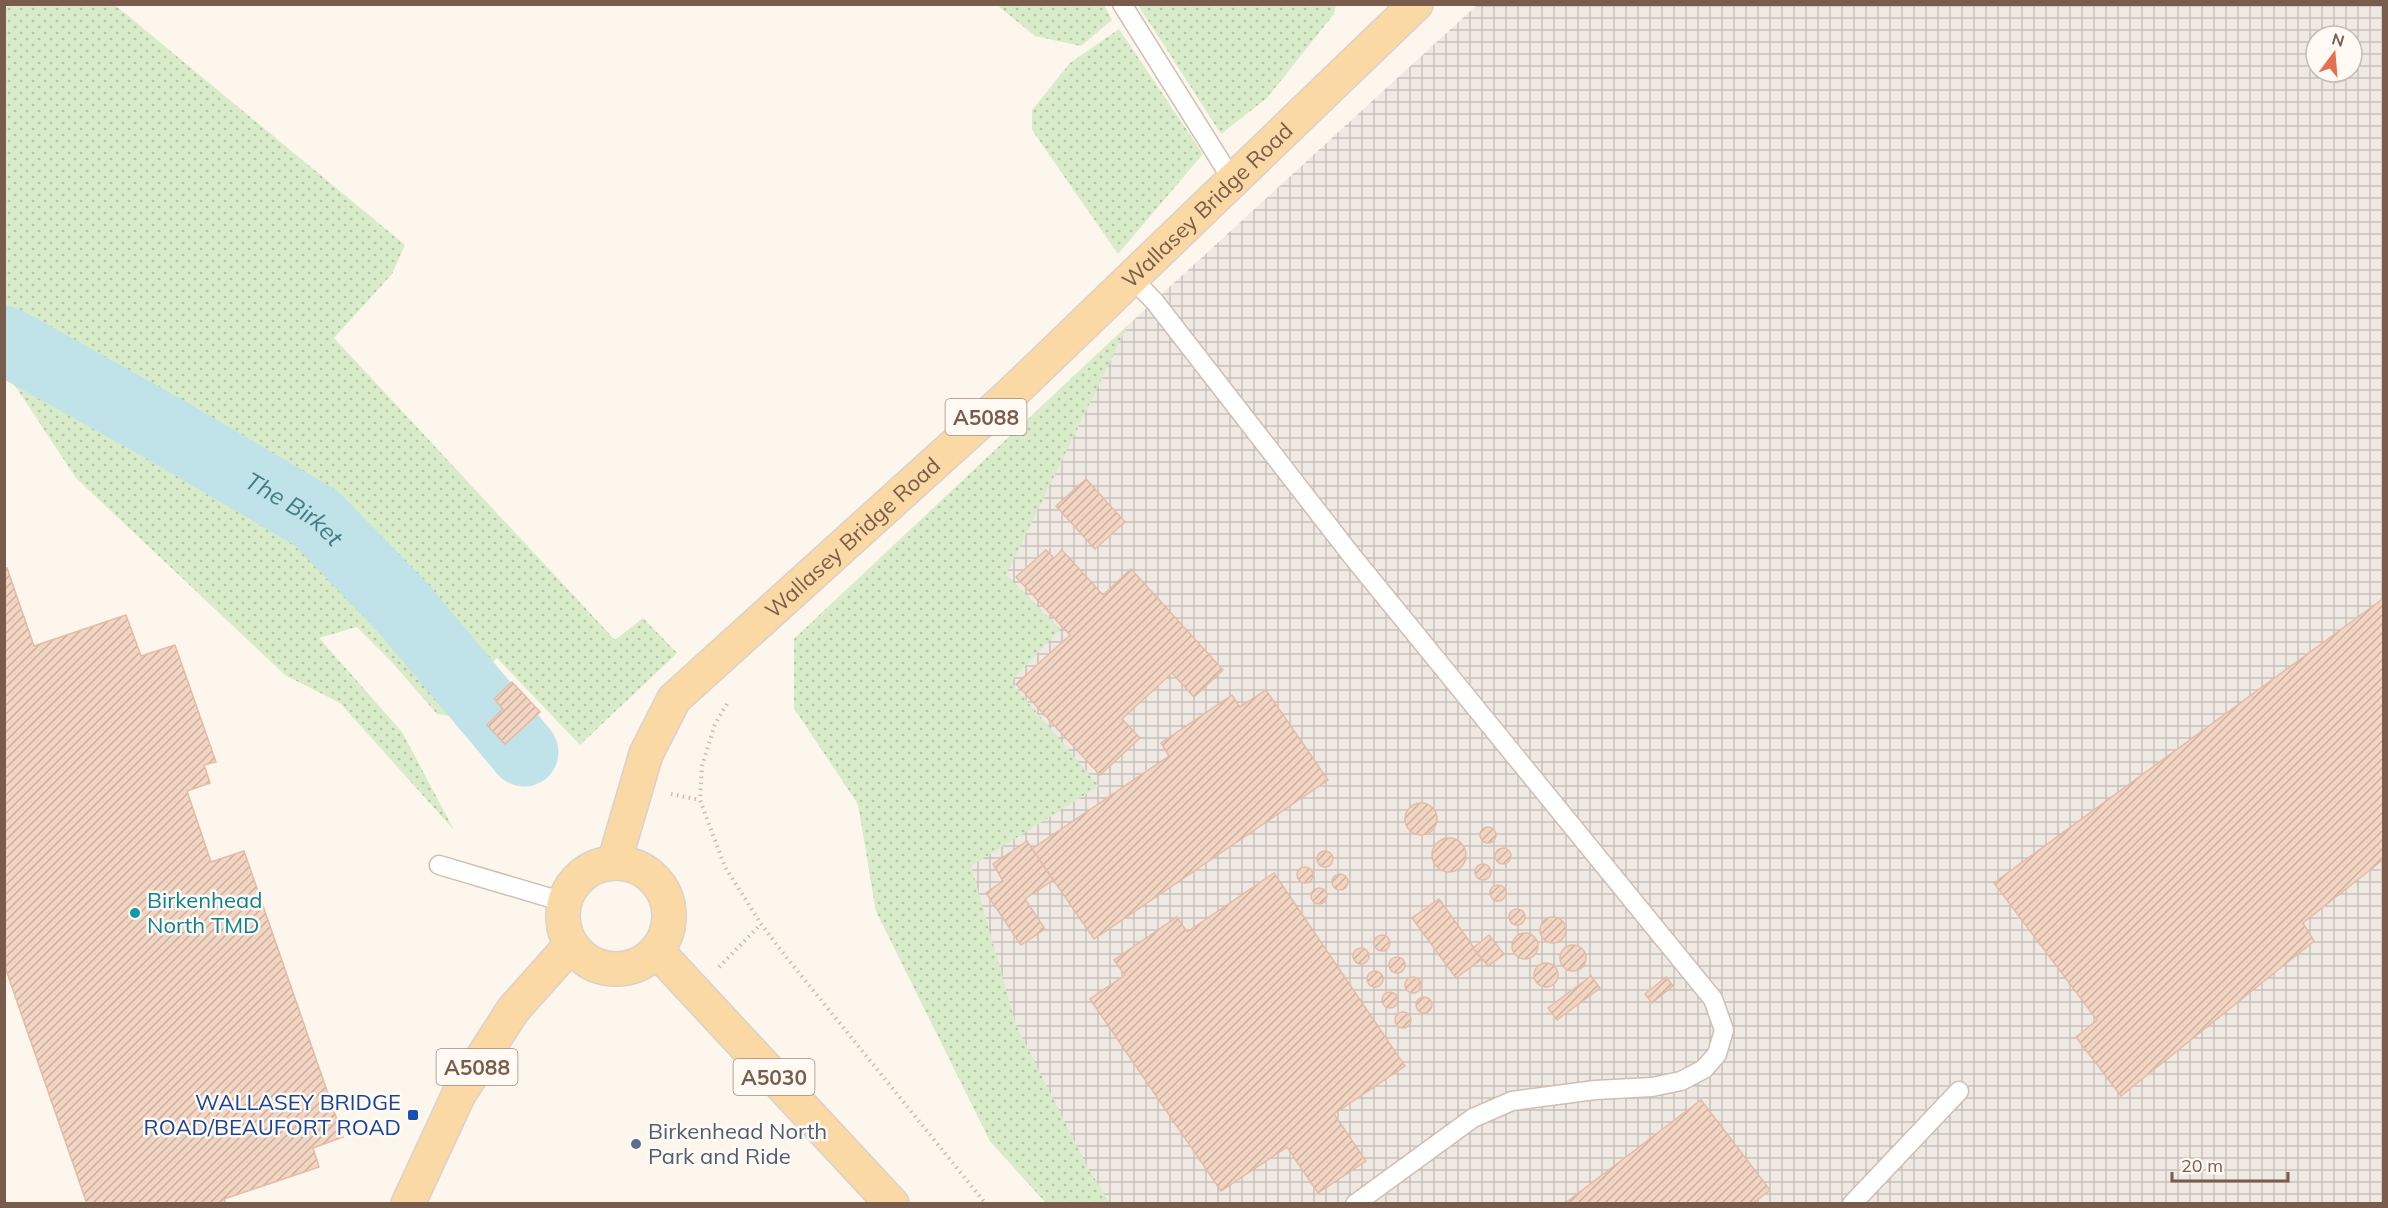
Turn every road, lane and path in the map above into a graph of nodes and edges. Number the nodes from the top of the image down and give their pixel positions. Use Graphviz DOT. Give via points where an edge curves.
graph roads {
  1 [pos="1122,4"];
  2 [pos="1416,4"];
  3 [pos="1233,181"];
  4 [pos="1132,278"];
  5 [pos="730,698"];
  6 [pos="614,863"];
  7 [pos="439,865"];
  8 [pos="564,902"];
  9 [pos="761,924"];
  10 [pos="570,945"];
  11 [pos="657,951"];
  12 [pos="695,992"];
  13 [pos="1959,1091"];
  14 [pos="408,1203"];
  15 [pos="892,1203"];
  16 [pos="986,1203"];
  17 [pos="1355,1203"];
  18 [pos="1852,1203"];
  1 -- 3 [label="lane"];
  2 -- 3 [label="main road, Wallasey Bridge Road / A5088"];
  3 -- 4 [label="main road, Wallasey Bridge Road / A5088"];
  4 -- 6 [label="main road, Wallasey Bridge Road / A5088" via="1011,394 674,699 646,754"];
  4 -- 17 [label="lane" via="1352,556 1713,999 1724,1030 1717,1054 1704,1069 1680,1081 1512,1101 1473,1118"];
  5 -- 9 [label="path" via="715,724 702,766 700,800 724,867"];
  6 -- 8 [label="main road" via="590,869 574,882"];
  6 -- 11 [label="main road" via="648,874 664,892 669,909 668,928"];
  7 -- 8 [label="lane"];
  8 -- 10 [label="main road" via="562,920"];
  9 -- 12 [label="path"];
  9 -- 16 [label="path"];
  10 -- 11 [label="main road" via="590,964 606,969 625,969"];
  10 -- 14 [label="main road, A5088" via="513,1010 459,1094"];
  11 -- 12 [label="main road, A5030"];
  12 -- 15 [label="main road, A5030"];
  13 -- 18 [label="lane"];
}
